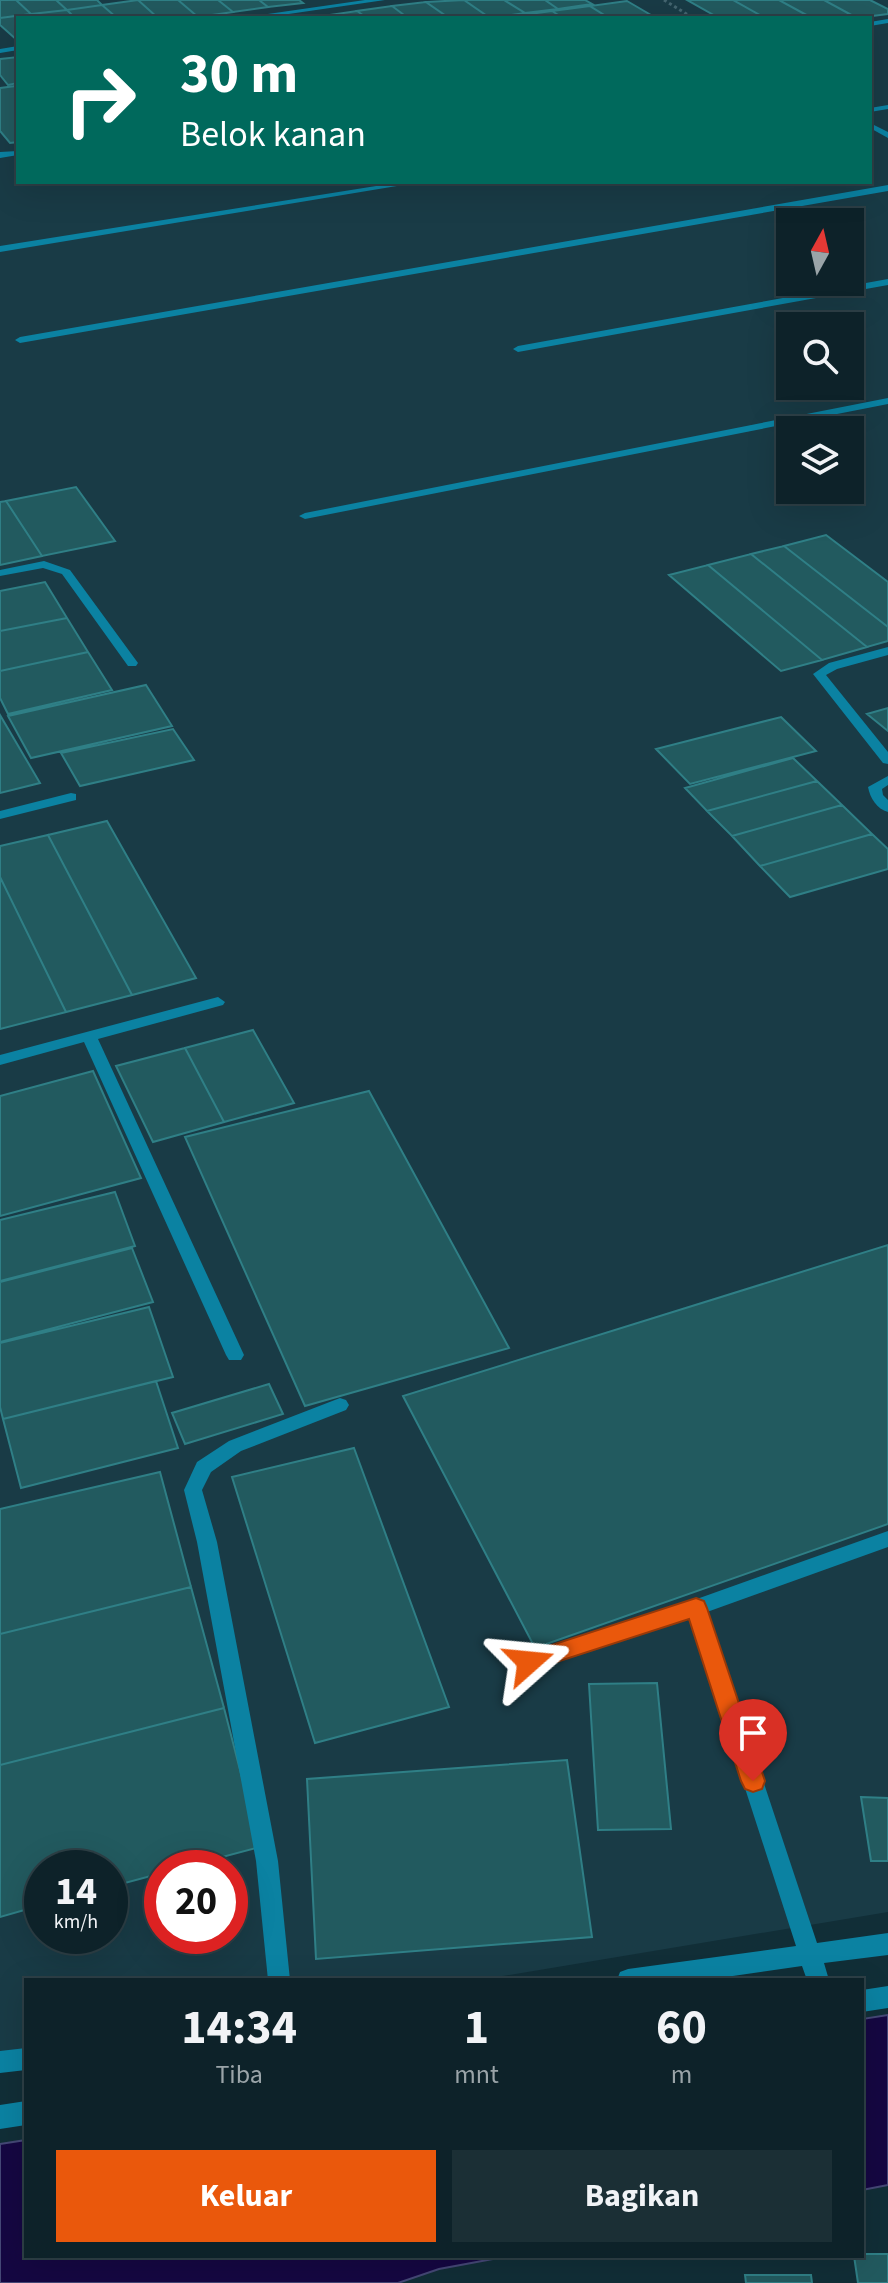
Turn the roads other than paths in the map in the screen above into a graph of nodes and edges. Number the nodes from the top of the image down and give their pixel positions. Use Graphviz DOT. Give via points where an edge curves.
graph roads {
  1 [pos="381,0"];
  2 [pos="260,16"];
  3 [pos="405,184"];
  4 [pos="888,188"];
  5 [pos="0,249"];
  6 [pos="888,282"];
  7 [pos="20,340"];
  8 [pos="518,349"];
  9 [pos="888,401"];
  10 [pos="305,516"];
  11 [pos="0,573"];
  12 [pos="888,651"];
  13 [pos="132,663"];
  14 [pos="888,760"];
  15 [pos="888,780"];
  16 [pos="71,797"];
  17 [pos="888,808"];
  18 [pos="0,815"];
  19 [pos="218,1002"];
  20 [pos="89,1036"];
  21 [pos="0,1060"];
  22 [pos="235,1355"];
  23 [pos="340,1405"];
  24 [pos="888,1539"];
  25 [pos="696,1608"];
  26 [pos="529,1662"];
  27 [pos="888,1944"];
  28 [pos="810,1954"];
  29 [pos="279,1978"];
  30 [pos="642,1978"];
  31 [pos="817,1978"];
  32 [pos="888,1997"];
  33 [pos="864,2001"];
  34 [pos="24,2059"];
  35 [pos="0,2062"];
  36 [pos="24,2113"];
  37 [pos="0,2117"];
  1 -- 2 [label="lane"];
  3 -- 5 [label="lane"];
  4 -- 7 [label="lane"];
  6 -- 8 [label="lane"];
  9 -- 10 [label="lane"];
  11 -- 13 [label="lane" via="44,564 66,572"];
  12 -- 14 [label="lane" via="819,674"];
  15 -- 17 [label="lane" via="875,787"];
  16 -- 18 [label="lane"];
  19 -- 20 [label="lane"];
  20 -- 21 [label="lane"];
  20 -- 22 [label="lane"];
  23 -- 29 [label="lane" via="235,1446 204,1467 193,1490 267,1861"];
  24 -- 25 [label="lane"];
  25 -- 26 [label="lane"];
  25 -- 28 [label="lane"];
  27 -- 28 [label="lane"];
  28 -- 30 [label="lane"];
  28 -- 31 [label="lane"];
  32 -- 33 [label="lane"];
  34 -- 35 [label="lane"];
  36 -- 37 [label="lane"];
}
